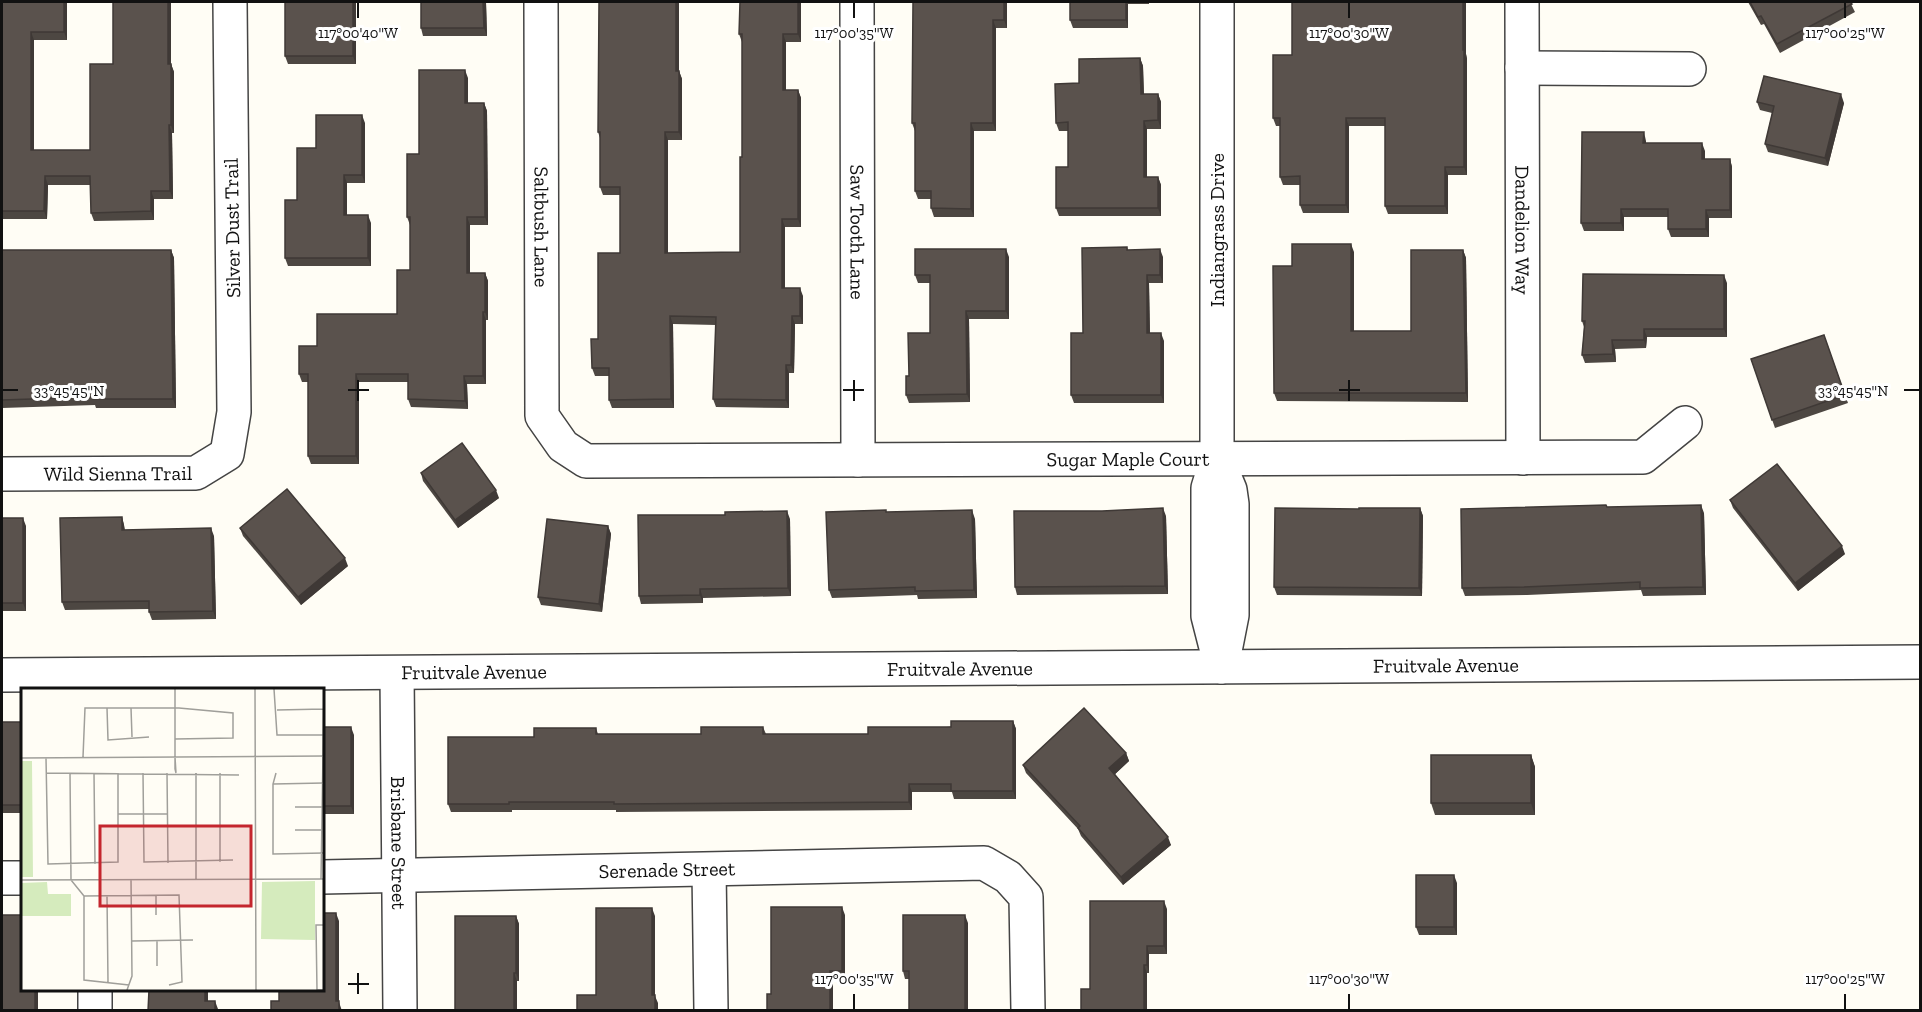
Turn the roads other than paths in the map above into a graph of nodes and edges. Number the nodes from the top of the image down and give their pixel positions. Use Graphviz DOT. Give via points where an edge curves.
graph roads {
  1 [pos="230,2"];
  2 [pos="541,2"];
  3 [pos="857,2"];
  4 [pos="1217,2"];
  5 [pos="1522,2"];
  6 [pos="1522,68"];
  7 [pos="1689,69"];
  8 [pos="1685,423"];
  9 [pos="563,446"];
  10 [pos="226,454"];
  11 [pos="1523,458"];
  12 [pos="1217,459"];
  13 [pos="858,460"];
  14 [pos="2,474"];
  15 [pos="1920,662"];
  16 [pos="1221,667"];
  17 [pos="397,673"];
  18 [pos="2,675"];
  19 [pos="709,870"];
  20 [pos="324,877"];
  21 [pos="399,877"];
  22 [pos="2,878"];
  23 [pos="21,878"];
  24 [pos="95,991"];
  25 [pos="95,1011"];
  26 [pos="400,1011"];
  27 [pos="711,1011"];
  28 [pos="1028,1011"];
  1 -- 10 [label="street, Silver Dust Trail" via="234,412"];
  2 -- 9 [label="street, Saltbush Lane" via="542,416"];
  3 -- 13 [label="street, Saw Tooth Lane"];
  4 -- 12 [label="street, Indiangrass Drive"];
  5 -- 6 [label="street, Dandelion Way"];
  6 -- 7 [label="street"];
  6 -- 11 [label="street, Dandelion Way"];
  8 -- 11 [label="street, Sugar Maple Court" via="1643,458"];
  9 -- 13 [label="street, Sugar Maple Court" via="586,461"];
  10 -- 14 [label="street, Wild Sienna Trail" via="196,473"];
  11 -- 12 [label="street, Sugar Maple Court"];
  12 -- 13 [label="street, Sugar Maple Court"];
  12 -- 16 [label="street, Indiangrass Drive" via="1208,488 1208,616"];
  15 -- 16 [label="street, Fruitvale Avenue"];
  16 -- 17 [label="street, Fruitvale Avenue"];
  17 -- 18 [label="street, Fruitvale Avenue"];
  17 -- 21 [label="street, Brisbane Street"];
  19 -- 21 [label="street, Serenade Street"];
  19 -- 27 [label="street"];
  19 -- 28 [label="street, Serenade Street" via="984,863 1008,877 1026,897"];
  20 -- 21 [label="street, Serenade Street"];
  21 -- 26 [label="street, Brisbane Street"];
  22 -- 23 [label="street"];
  24 -- 25 [label="street"];
}
